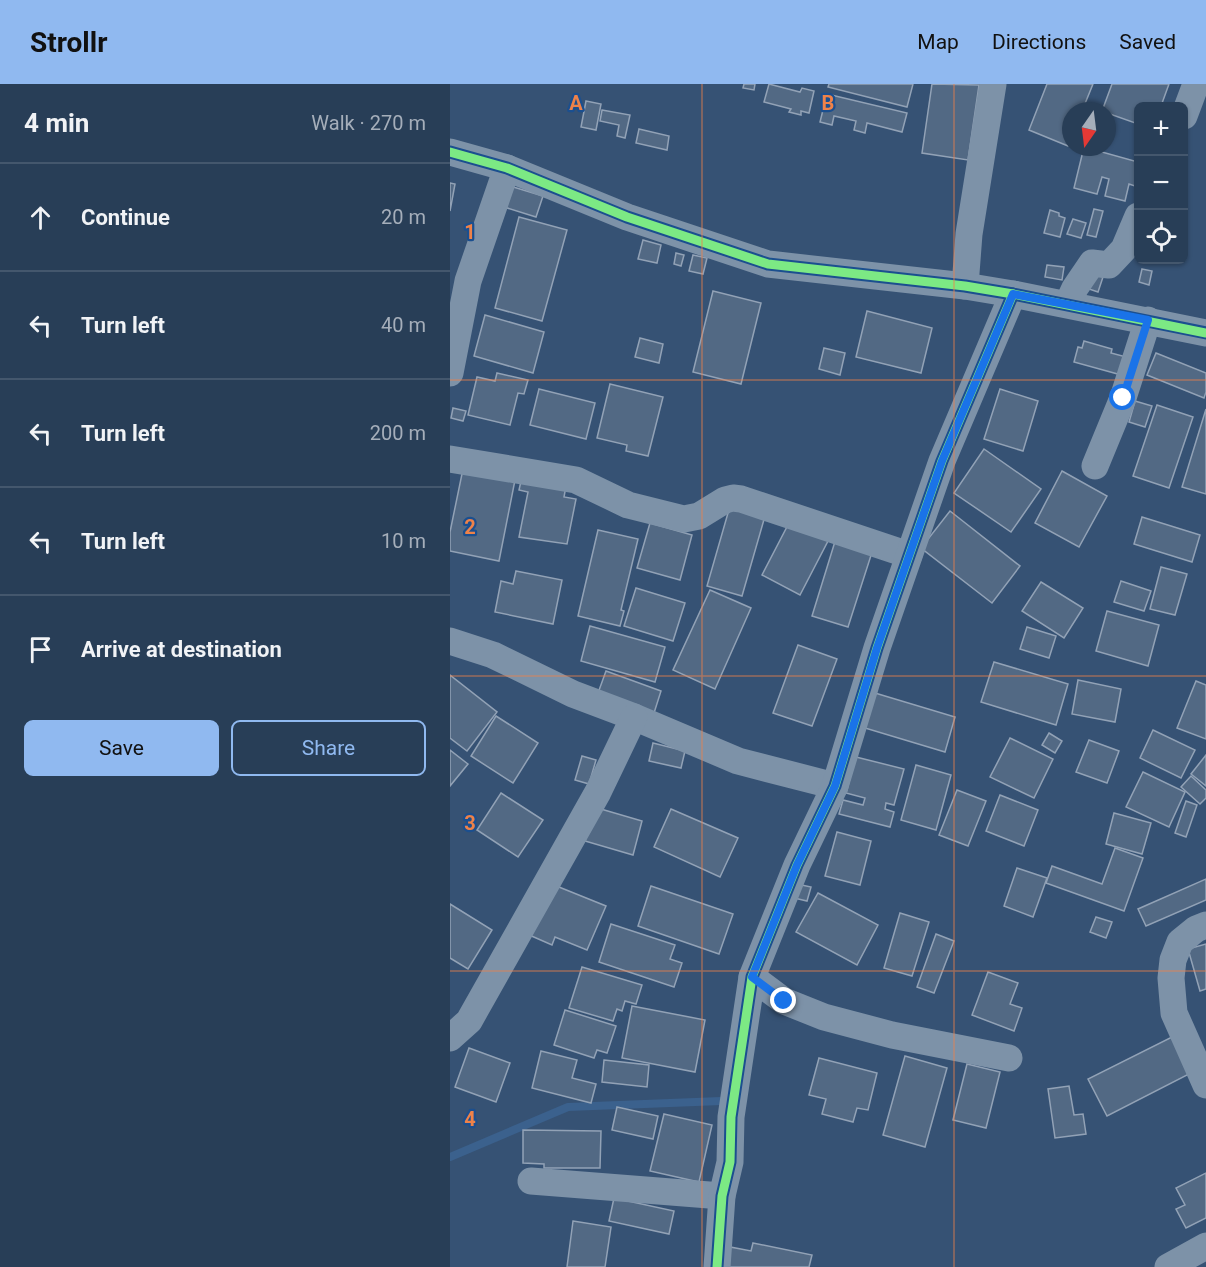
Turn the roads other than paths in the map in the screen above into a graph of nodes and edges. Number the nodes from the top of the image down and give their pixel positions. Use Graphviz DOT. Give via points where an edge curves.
graph roads {
  1 [pos="993,84"];
  2 [pos="1196,84"];
  3 [pos="1188,105"];
  4 [pos="450,152"];
  5 [pos="507,168"];
  6 [pos="1134,225"];
  7 [pos="965,286"];
  8 [pos="1013,294"];
  9 [pos="1068,303"];
  10 [pos="1148,320"];
  11 [pos="1206,333"];
  12 [pos="450,373"];
  13 [pos="450,459"];
  14 [pos="1095,466"];
  15 [pos="909,555"];
  16 [pos="450,641"];
  17 [pos="634,717"];
  18 [pos="835,786"];
  19 [pos="1206,926"];
  20 [pos="752,977"];
  21 [pos="450,1038"];
  22 [pos="1009,1058"];
  23 [pos="1206,1085"];
  24 [pos="531,1180"];
  25 [pos="722,1196"];
  26 [pos="1206,1246"];
  27 [pos="717,1267"];
  28 [pos="1168,1267"];
  1 -- 7 [label="street" via="969,234"];
  2 -- 3 [label="street"];
  4 -- 5 [label="street"];
  5 -- 7 [label="street" via="627,217 768,264"];
  5 -- 12 [label="street" via="468,281"];
  6 -- 9 [label="street" via="1124,249 1109,265 1092,263"];
  7 -- 8 [label="street"];
  8 -- 9 [label="street"];
  8 -- 15 [label="street" via="942,461"];
  9 -- 10 [label="street"];
  10 -- 11 [label="street"];
  10 -- 14 [label="street" via="1123,398"];
  13 -- 15 [label="street" via="576,480 628,505 684,519 699,516 725,500 741,499"];
  15 -- 18 [label="street"];
  16 -- 17 [label="street" via="492,655 573,694"];
  17 -- 18 [label="street" via="738,761"];
  17 -- 21 [label="street" via="598,792 469,1020"];
  18 -- 20 [label="street" via="797,865"];
  19 -- 23 [label="street" via="1180,942 1171,978 1174,1013"];
  20 -- 22 [label="street" via="784,1001 824,1017"];
  20 -- 25 [label="street" via="731,1117 730,1162"];
  24 -- 25 [label="street"];
  25 -- 27 [label="street"];
  26 -- 28 [label="street"];
}
